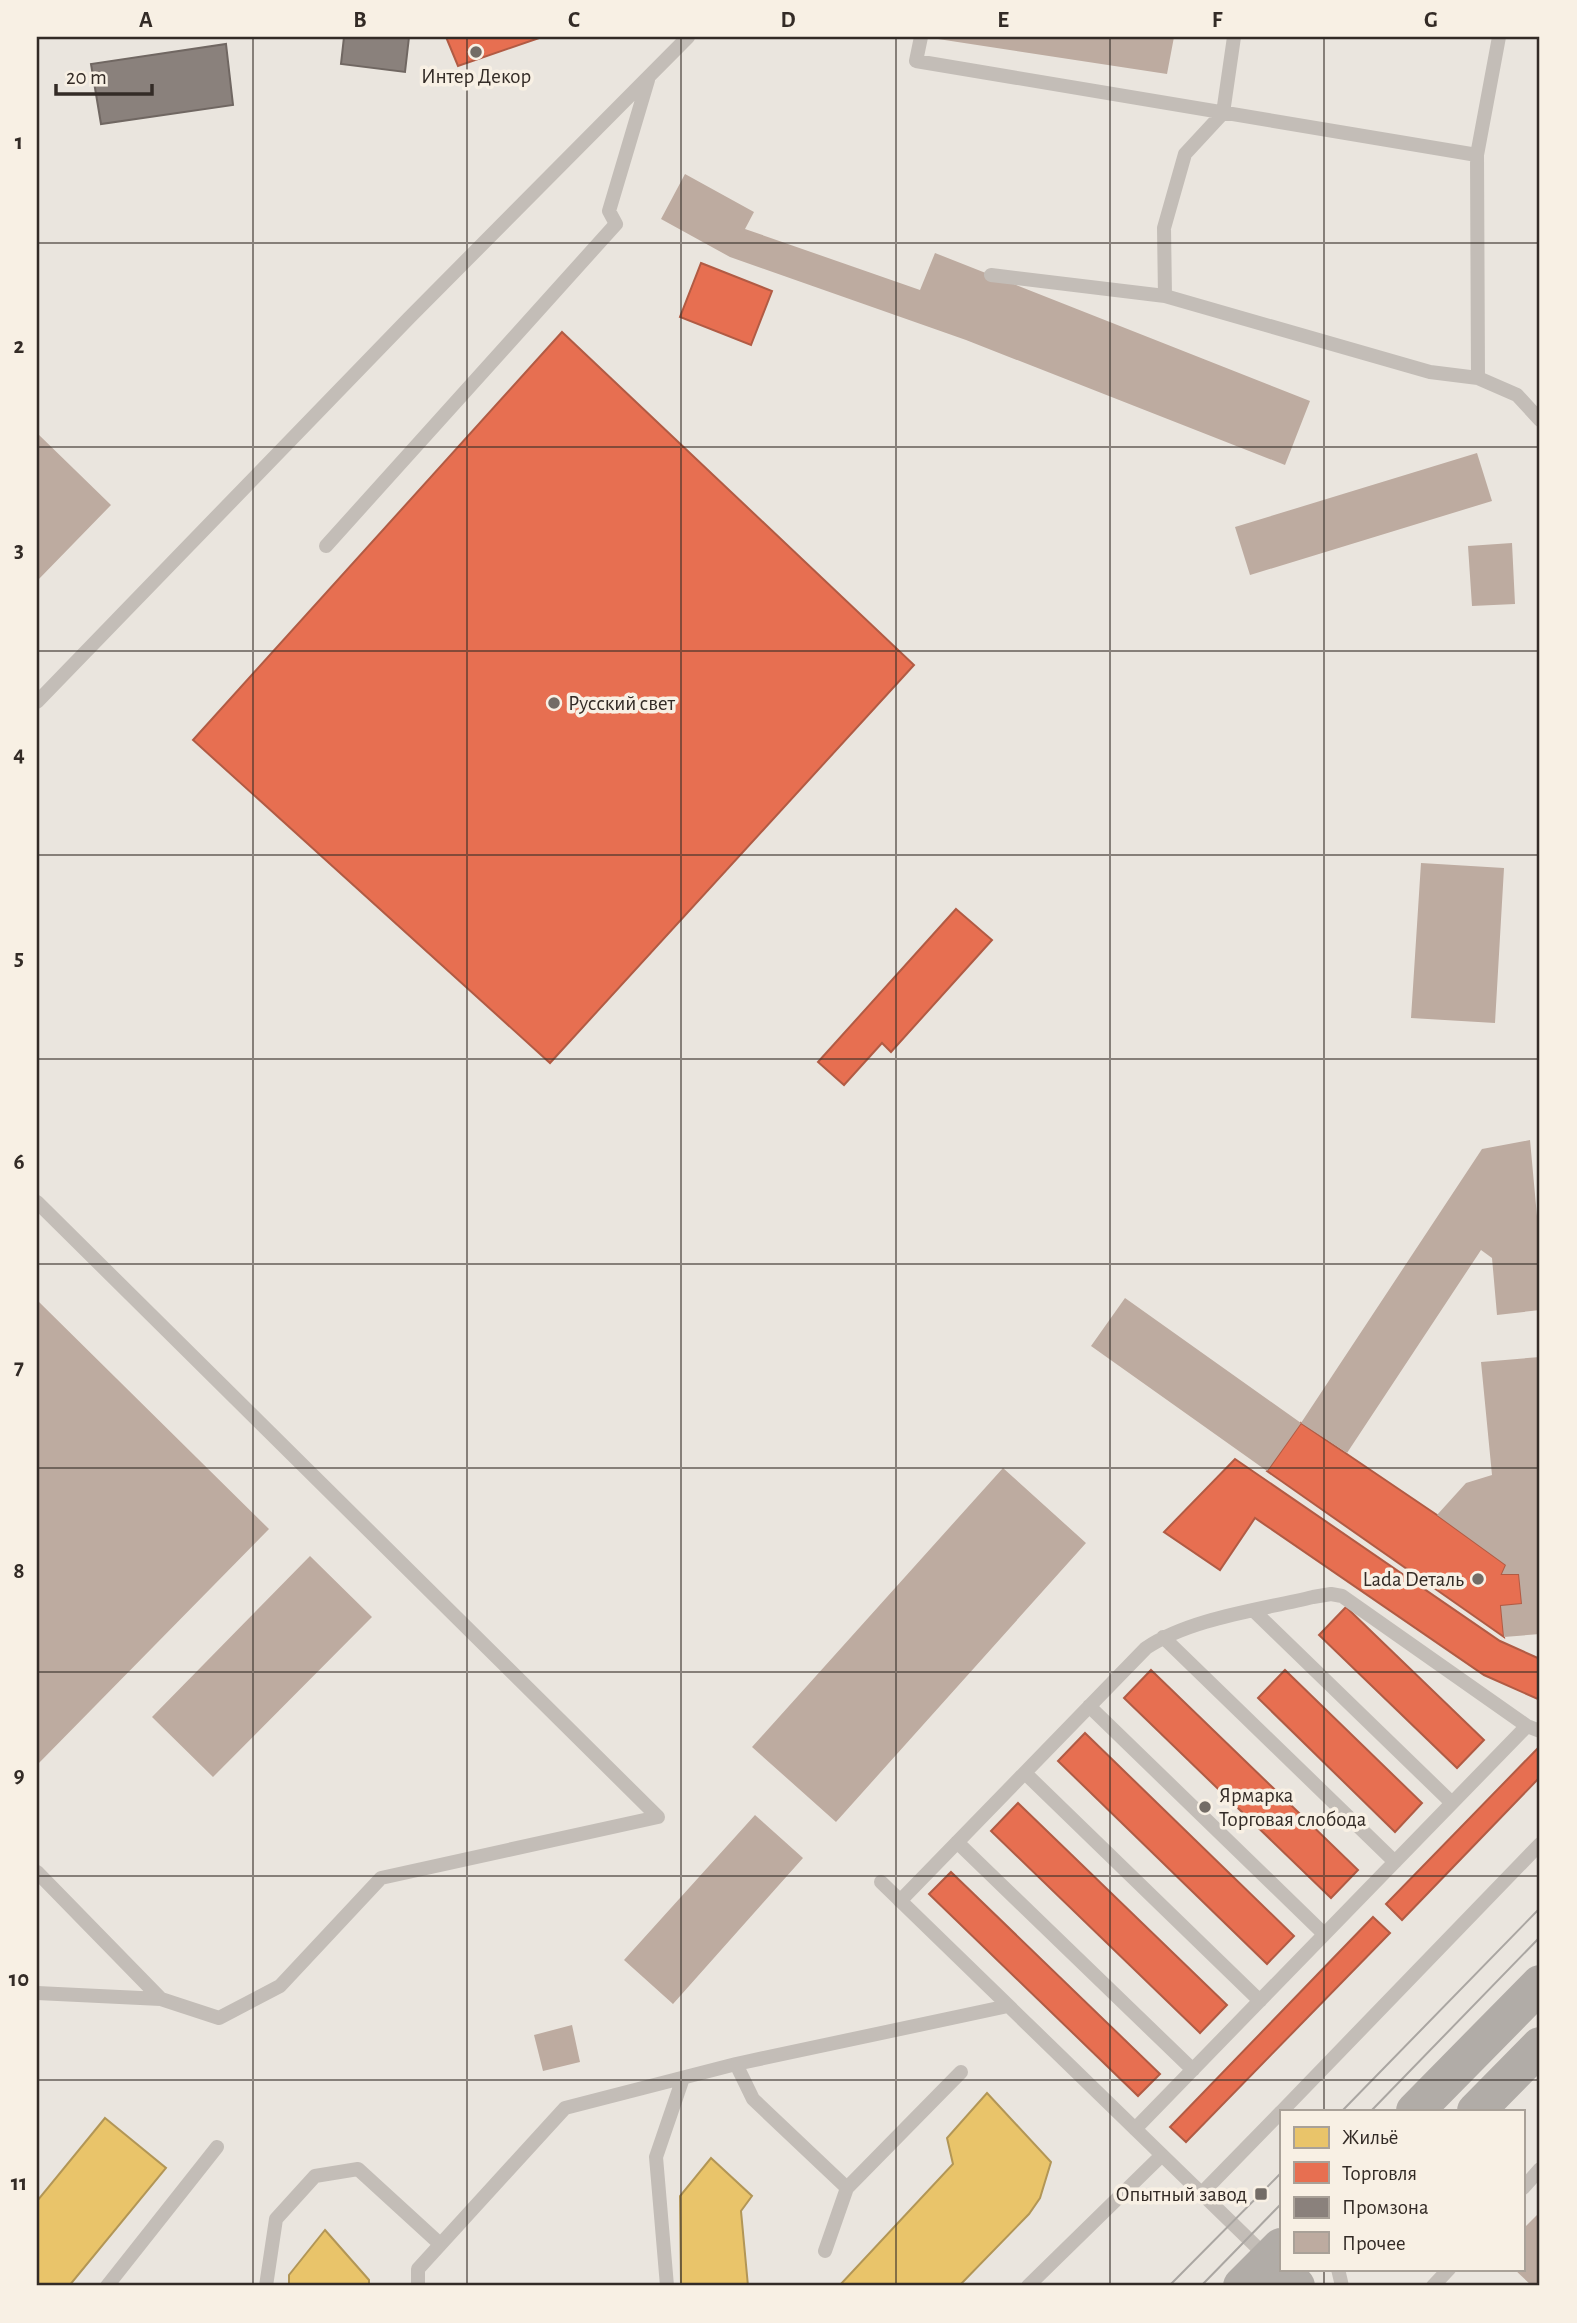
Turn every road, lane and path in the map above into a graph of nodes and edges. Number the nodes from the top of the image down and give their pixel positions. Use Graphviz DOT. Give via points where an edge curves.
graph roads {
  1 [pos="688,37"];
  2 [pos="921,37"];
  3 [pos="1234,37"];
  4 [pos="1499,37"];
  5 [pos="649,79"];
  6 [pos="1223,113"];
  7 [pos="1477,155"];
  8 [pos="991,275"];
  9 [pos="1165,296"];
  10 [pos="1478,378"];
  11 [pos="1540,420"];
  12 [pos="326,546"];
  13 [pos="37,702"];
  14 [pos="37,1202"];
  15 [pos="1254,1611"];
  16 [pos="1163,1637"];
  17 [pos="1089,1706"];
  18 [pos="1534,1728"];
  19 [pos="1025,1773"];
  20 [pos="1452,1802"];
  21 [pos="957,1842"];
  22 [pos="1540,1844"];
  23 [pos="1395,1862"];
  24 [pos="37,1872"];
  25 [pos="881,1882"];
  26 [pos="900,1901"];
  27 [pos="1324,1934"];
  28 [pos="1540,1984"];
  29 [pos="37,1993"];
  30 [pos="161,1999"];
  31 [pos="1260,2001"];
  32 [pos="1008,2006"];
  33 [pos="1540,2046"];
  34 [pos="736,2064"];
  35 [pos="1193,2070"];
  36 [pos="961,2072"];
  37 [pos="683,2078"];
  38 [pos="1282,2110"];
  39 [pos="1416,2110"];
  40 [pos="1477,2110"];
  41 [pos="1280,2112"];
  42 [pos="1135,2129"];
  43 [pos="217,2147"];
  44 [pos="1162,2155"];
  45 [pos="1540,2169"];
  46 [pos="1524,2187"];
  47 [pos="847,2188"];
  48 [pos="1202,2193"];
  49 [pos="440,2244"];
  50 [pos="824,2251"];
  51 [pos="1275,2253"];
  52 [pos="1286,2270"];
  53 [pos="1320,2270"];
  54 [pos="1448,2270"];
  55 [pos="107,2286"];
  56 [pos="266,2286"];
  57 [pos="418,2286"];
  58 [pos="667,2286"];
  59 [pos="1028,2286"];
  60 [pos="1242,2286"];
  61 [pos="1296,2286"];
  62 [pos="1304,2286"];
  63 [pos="1433,2286"];
  1 -- 5 [label="lane"];
  2 -- 6 [label="lane" via="916,61"];
  3 -- 6 [label="lane"];
  4 -- 7 [label="lane"];
  5 -- 12 [label="lane" via="609,211 616,223"];
  5 -- 13 [label="lane" via="409,318"];
  6 -- 7 [label="lane"];
  6 -- 9 [label="lane" via="1185,154 1164,228"];
  7 -- 10 [label="lane"];
  8 -- 9 [label="lane"];
  9 -- 10 [label="lane" via="1419,369"];
  10 -- 11 [label="lane" via="1517,395"];
  14 -- 30 [label="lane" via="658,1818 381,1878 280,1986 219,2018"];
  15 -- 16 [label="lane"];
  15 -- 18 [label="lane" via="1313,1597 1342,1596"];
  15 -- 20 [label="lane"];
  16 -- 17 [label="lane" via="1146,1648"];
  16 -- 23 [label="lane"];
  17 -- 19 [label="lane"];
  17 -- 27 [label="lane"];
  18 -- 20 [label="lane"];
  19 -- 21 [label="lane"];
  19 -- 31 [label="lane"];
  20 -- 23 [label="lane"];
  21 -- 26 [label="lane"];
  21 -- 35 [label="lane"];
  22 -- 38 [label="lane"];
  23 -- 27 [label="lane"];
  24 -- 30 [label="lane"];
  25 -- 26 [label="lane"];
  26 -- 32 [label="lane"];
  27 -- 31 [label="lane"];
  28 -- 39 [label="main road"];
  29 -- 30 [label="lane"];
  31 -- 35 [label="lane"];
  32 -- 34 [label="lane"];
  32 -- 42 [label="lane"];
  33 -- 40 [label="main road"];
  34 -- 37 [label="lane"];
  34 -- 47 [label="lane" via="753,2099"];
  35 -- 42 [label="lane"];
  36 -- 47 [label="lane"];
  37 -- 49 [label="lane" via="565,2108"];
  37 -- 58 [label="lane" via="656,2157"];
  41 -- 48 [label="lane"];
  42 -- 44 [label="lane"];
  43 -- 55 [label="lane"];
  44 -- 48 [label="lane"];
  44 -- 59 [label="lane"];
  45 -- 46 [label="lane"];
  47 -- 50 [label="lane"];
  48 -- 51 [label="lane"];
  49 -- 56 [label="lane" via="358,2169 314,2176 276,2219"];
  49 -- 57 [label="lane" via="418,2269"];
  51 -- 60 [label="main road"];
  52 -- 61 [label="main road"];
  53 -- 62 [label="main road"];
  54 -- 63 [label="lane"];
}
